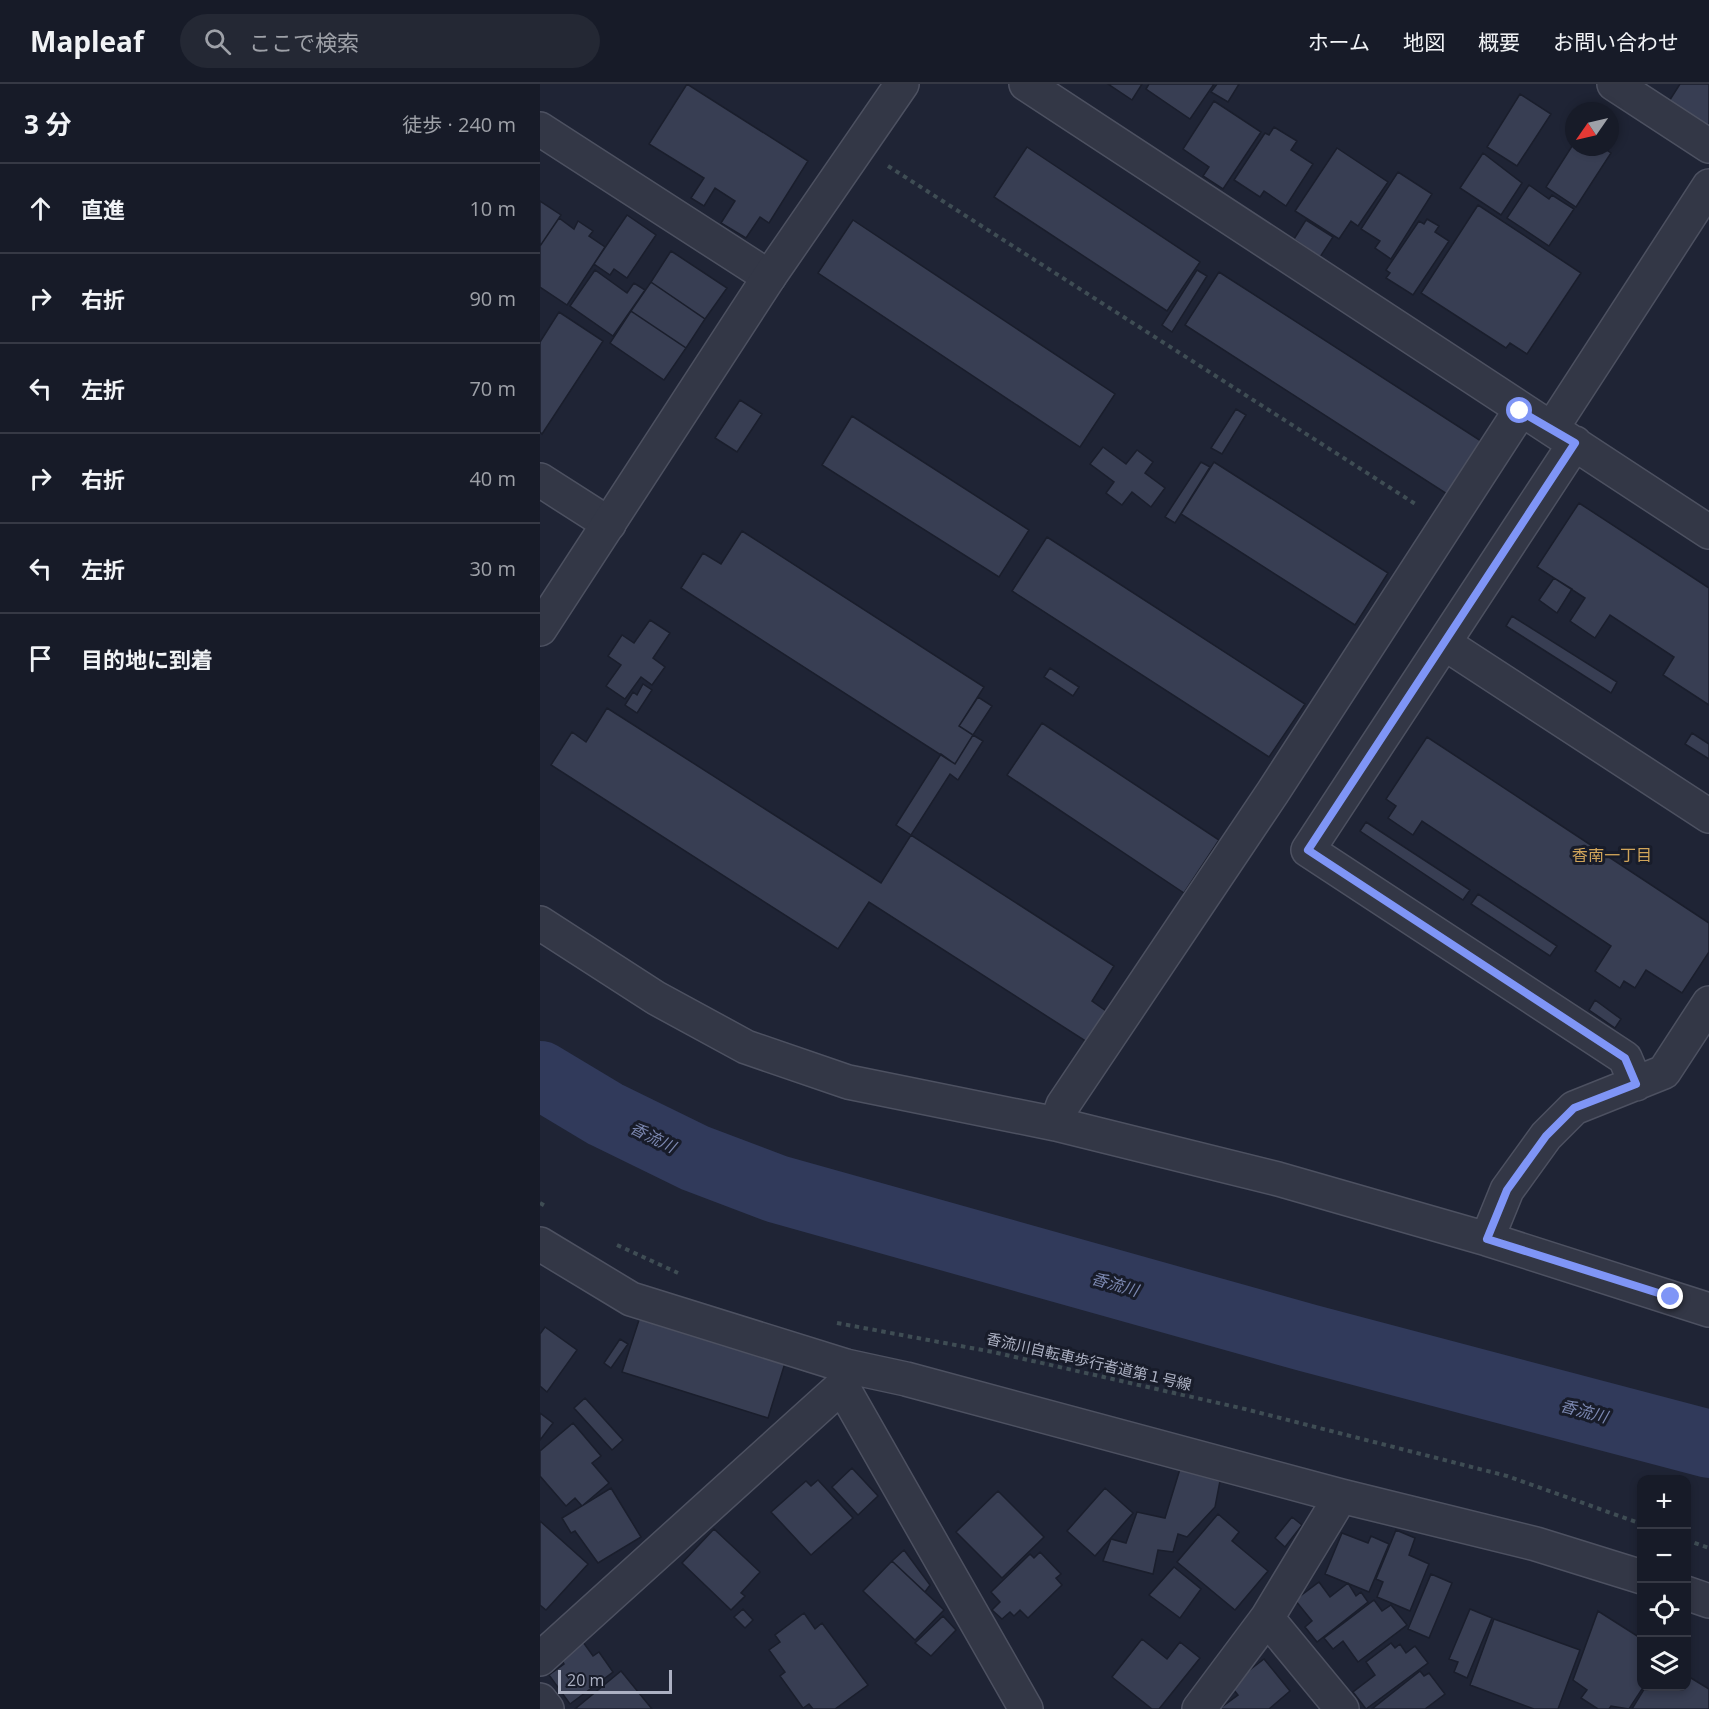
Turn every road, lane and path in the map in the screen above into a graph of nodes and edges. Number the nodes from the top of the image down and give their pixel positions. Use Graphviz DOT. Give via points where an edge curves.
graph roads {
  1 [pos="903,84"];
  2 [pos="1026,84"];
  3 [pos="1614,84"];
  4 [pos="540,129"];
  5 [pos="1709,146"];
  6 [pos="887,165"];
  7 [pos="1709,186"];
  8 [pos="769,277"];
  9 [pos="1520,411"];
  10 [pos="1563,436"];
  11 [pos="540,480"];
  12 [pos="609,524"];
  13 [pos="1448,525"];
  14 [pos="1709,532"];
  15 [pos="540,629"];
  16 [pos="1444,643"];
  17 [pos="1709,816"];
  18 [pos="540,922"];
  19 [pos="1709,1003"];
  20 [pos="1636,1084"];
  21 [pos="1056,1124"];
  22 [pos="540,1203"];
  23 [pos="549,1208"];
  24 [pos="1487,1239"];
  25 [pos="613,1243"];
  26 [pos="540,1244"];
  27 [pos="683,1275"];
  28 [pos="1709,1310"];
  29 [pos="834,1322"];
  30 [pos="844,1376"];
  31 [pos="1341,1496"];
  32 [pos="1637,1523"];
  33 [pos="1691,1542"];
  34 [pos="1709,1548"];
  35 [pos="1637,1576"];
  36 [pos="1691,1595"];
  37 [pos="1709,1601"];
  38 [pos="1267,1618"];
  39 [pos="540,1659"];
  40 [pos="540,1700"];
  41 [pos="547,1709"];
  42 [pos="1026,1709"];
  43 [pos="1199,1709"];
  44 [pos="1342,1709"];
  1 -- 8 [label="street"];
  2 -- 9 [label="street"];
  3 -- 5 [label="street"];
  4 -- 8 [label="street"];
  6 -- 13 [label="path"];
  7 -- 10 [label="street"];
  8 -- 12 [label="street"];
  9 -- 10 [label="street"];
  9 -- 13 [label="street"];
  10 -- 14 [label="street"];
  10 -- 16 [label="street"];
  11 -- 12 [label="street"];
  12 -- 15 [label="street"];
  13 -- 21 [label="street" via="1063,1105"];
  16 -- 17 [label="street"];
  16 -- 20 [label="street" via="1308,850 1625,1058"];
  18 -- 21 [label="street" via="656,998 746,1047 848,1082"];
  19 -- 20 [label="street" via="1664,1072"];
  20 -- 24 [label="street" via="1574,1108 1546,1136 1507,1190"];
  21 -- 24 [label="street" via="1278,1179"];
  22 -- 23 [label="path"];
  24 -- 28 [label="street"];
  25 -- 27 [label="path"];
  26 -- 30 [label="street" via="631,1299"];
  29 -- 32 [label="path, 香流川自転車歩行者道第１号線" via="993,1352 1245,1409 1507,1476"];
  30 -- 31 [label="street" via="906,1379"];
  30 -- 39 [label="street"];
  30 -- 42 [label="street"];
  31 -- 35 [label="street" via="1536,1544"];
  31 -- 38 [label="street"];
  33 -- 34 [label="path"];
  36 -- 37 [label="street"];
  38 -- 43 [label="street"];
  38 -- 44 [label="street"];
  40 -- 41 [label="street"];
}
